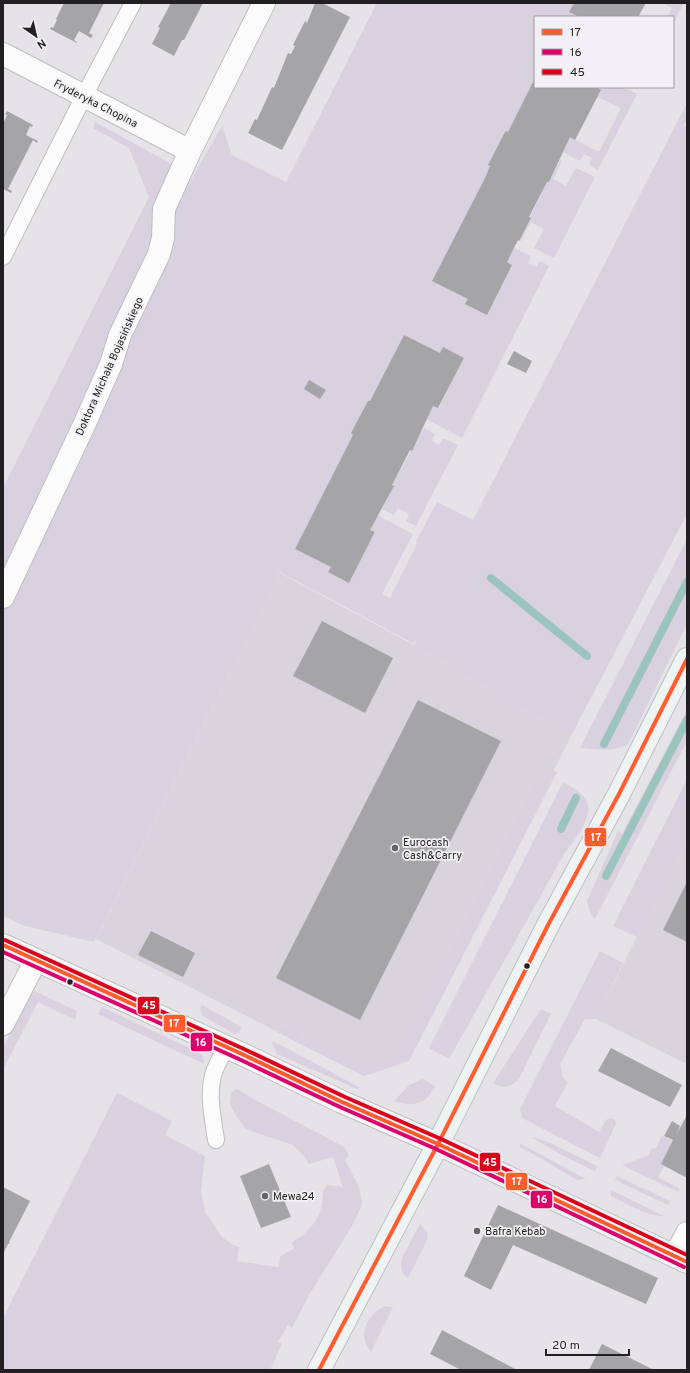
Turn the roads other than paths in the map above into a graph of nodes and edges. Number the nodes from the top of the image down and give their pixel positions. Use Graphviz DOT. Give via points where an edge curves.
graph roads {
  1 [pos="133,3"];
  2 [pos="264,3"];
  3 [pos="3,54"];
  4 [pos="84,96"];
  5 [pos="190,151"];
  6 [pos="3,257"];
  7 [pos="3,597"];
  8 [pos="687,659"];
  9 [pos="3,945"];
  10 [pos="36,960"];
  11 [pos="3,1024"];
  12 [pos="226,1047"];
  13 [pos="216,1140"];
  14 [pos="438,1144"];
  15 [pos="687,1233"];
  16 [pos="681,1259"];
  17 [pos="319,1370"];
  1 -- 4 [label="lane"];
  2 -- 5 [label="street, Doktora Michała Bojasińskiego"];
  3 -- 4 [label="street, Fryderyka Chopina"];
  4 -- 5 [label="street, Fryderyka Chopina"];
  4 -- 6 [label="lane"];
  5 -- 7 [label="street, Doktora Michała Bojasińskiego" via="164,209 160,254 120,335 111,364 85,423"];
  8 -- 14 [label="main road" via="619,794 548,925"];
  9 -- 10 [label="street"];
  10 -- 11 [label="street"];
  10 -- 12 [label="street"];
  12 -- 13 [label="lane" via="214,1072 211,1088"];
  12 -- 14 [label="street"];
  14 -- 16 [label="main road"];
  14 -- 17 [label="main road"];
  15 -- 16 [label="street"];
}
